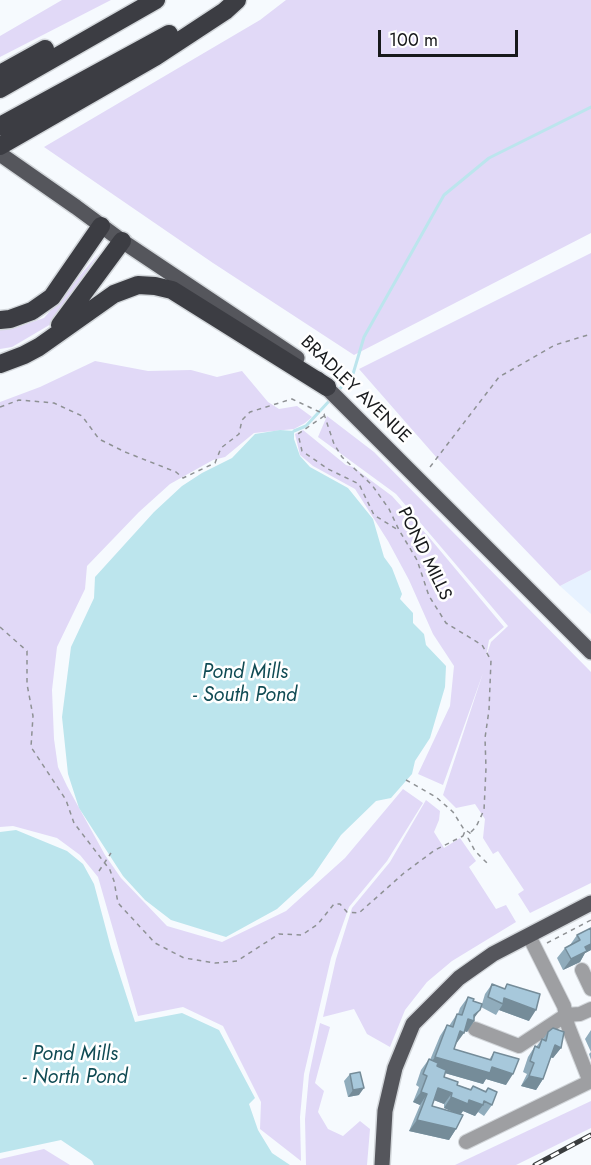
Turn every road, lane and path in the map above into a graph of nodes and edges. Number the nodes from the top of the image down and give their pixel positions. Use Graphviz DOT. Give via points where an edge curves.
graph roads {
  1 [pos="143,0"];
  2 [pos="156,0"];
  3 [pos="225,0"];
  4 [pos="237,0"];
  5 [pos="0,74"];
  6 [pos="0,88"];
  7 [pos="0,126"];
  8 [pos="0,152"];
  9 [pos="101,226"];
  10 [pos="122,241"];
  11 [pos="0,320"];
  12 [pos="591,334"];
  13 [pos="51,336"];
  14 [pos="0,364"];
  15 [pos="327,387"];
  16 [pos="0,407"];
  17 [pos="324,416"];
  18 [pos="430,467"];
  19 [pos="399,530"];
  20 [pos="0,627"];
  21 [pos="591,652"];
  22 [pos="406,780"];
  23 [pos="465,831"];
  24 [pos="470,833"];
  25 [pos="463,836"];
  26 [pos="468,838"];
  27 [pos="111,853"];
  28 [pos="104,863"];
  29 [pos="487,863"];
  30 [pos="99,872"];
  31 [pos="591,903"];
  32 [pos="591,920"];
  33 [pos="532,943"];
  34 [pos="582,970"];
  35 [pos="591,989"];
  36 [pos="591,1009"];
  37 [pos="566,1015"];
  38 [pos="475,1029"];
  39 [pos="591,1082"];
  40 [pos="466,1142"];
  41 [pos="382,1165"];
  1 -- 5 [label="highway"];
  2 -- 6 [label="highway"];
  3 -- 7 [label="highway" via="144,49"];
  4 -- 8 [label="highway" via="155,57"];
  8 -- 9 [label="main road, BRADLEY AVENUE"];
  9 -- 10 [label="main road, BRADLEY AVENUE"];
  9 -- 11 [label="highway" via="52,297 32,311"];
  10 -- 13 [label="highway"];
  10 -- 15 [label="main road, BRADLEY AVENUE" via="300,360"];
  12 -- 18 [label="path" via="555,345 499,376"];
  13 -- 14 [label="highway" via="24,355"];
  13 -- 15 [label="highway" via="114,294 138,285 155,286 172,290"];
  15 -- 21 [label="main road, BRADLEY AVENUE"];
  16 -- 17 [label="path" via="19,400 54,404 82,416 99,439 183,478 215,463 221,448 238,434 242,420 250,412 292,399"];
  17 -- 19 [label="path, POND MILLS" via="342,457 372,485"];
  17 -- 19 [label="path" via="298,435 302,451 359,484 374,515"];
  19 -- 24 [label="path, POND MILLS" via="446,623 482,645 491,660 484,810"];
  20 -- 28 [label="path" via="27,651 27,684 33,716 31,747 66,800 74,823"];
  22 -- 23 [label="path" via="436,797 453,812"];
  23 -- 24 [label="path"];
  23 -- 25 [label="path"];
  24 -- 26 [label="path, POND MILLS"];
  25 -- 26 [label="path"];
  25 -- 28 [label="path" via="435,850 359,913 347,912 340,904 334,904 318,924 302,935 279,934 237,961 215,963 184,958 155,944 118,903 114,881"];
  26 -- 29 [label="path"];
  27 -- 28 [label="path"];
  28 -- 30 [label="path"];
  31 -- 33 [label="main road"];
  32 -- 33 [label="path"];
  33 -- 37 [label="lane"];
  33 -- 41 [label="main road" via="493,954 459,978 413,1024 395,1068 385,1111"];
  34 -- 35 [label="lane"];
  36 -- 37 [label="lane"];
  37 -- 38 [label="lane" via="519,1046"];
  37 -- 39 [label="lane"];
  39 -- 40 [label="lane"];
}
